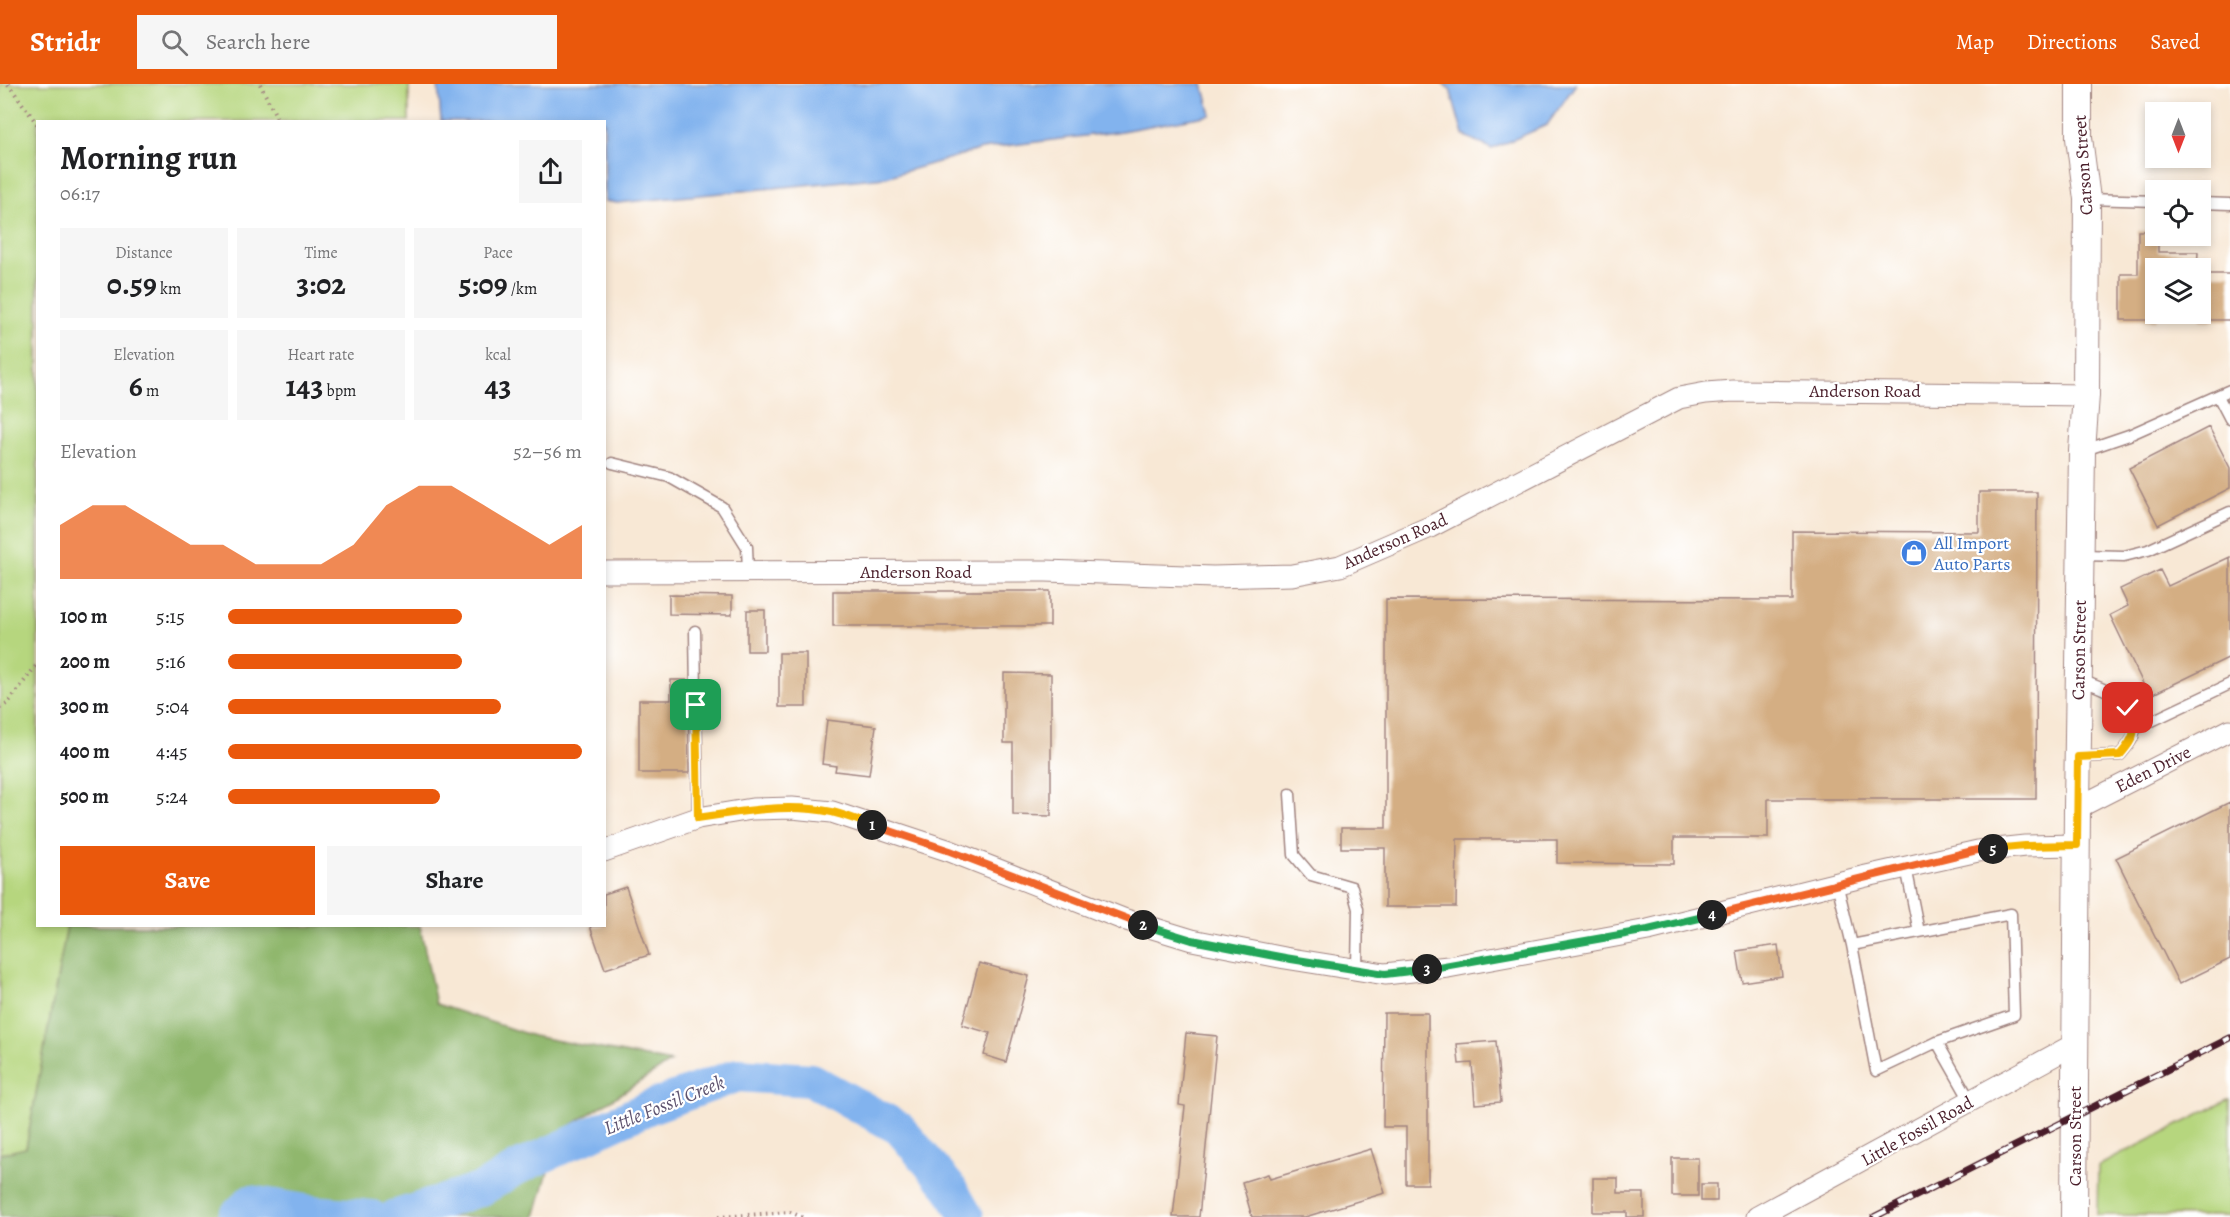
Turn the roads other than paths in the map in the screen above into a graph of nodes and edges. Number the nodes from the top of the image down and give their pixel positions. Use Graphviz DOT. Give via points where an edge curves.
graph roads {
  1 [pos="2079,84"];
  2 [pos="2087,199"];
  3 [pos="2145,201"];
  4 [pos="2211,203"];
  5 [pos="2230,204"];
  6 [pos="2230,390"];
  7 [pos="2086,395"];
  8 [pos="2218,396"];
  9 [pos="2230,419"];
  10 [pos="2082,451"];
  11 [pos="612,463"];
  12 [pos="2230,512"];
  13 [pos="2081,555"];
  14 [pos="606,572"];
  15 [pos="748,572"];
  16 [pos="696,631"];
  17 [pos="2079,679"];
  18 [pos="2230,684"];
  19 [pos="2135,729"];
  20 [pos="2230,730"];
  21 [pos="2078,757"];
  22 [pos="1290,794"];
  23 [pos="2077,808"];
  24 [pos="698,818"];
  25 [pos="2077,845"];
  26 [pos="606,850"];
  27 [pos="1906,867"];
  28 [pos="1837,883"];
  29 [pos="1919,932"];
  30 [pos="1852,945"];
  31 [pos="1357,969"];
  32 [pos="1937,1042"];
  33 [pos="2075,1044"];
  34 [pos="1971,1102"];
  35 [pos="1757,1217"];
  36 [pos="2074,1217"];
  1 -- 2 [label="street, Carson Street" via="2079,138"];
  2 -- 3 [label="lane"];
  2 -- 7 [label="street, Carson Street"];
  4 -- 5 [label="lane"];
  6 -- 8 [label="lane"];
  7 -- 10 [label="street, Carson Street"];
  7 -- 15 [label="street, Anderson Road" via="1733,391 1679,398 1430,527 1340,566 1292,575"];
  8 -- 9 [label="lane"];
  8 -- 10 [label="lane"];
  10 -- 13 [label="street, Carson Street"];
  11 -- 15 [label="lane" via="669,477 722,507 747,547"];
  12 -- 13 [label="lane" via="2148,550 2124,556"];
  13 -- 17 [label="street, Carson Street"];
  14 -- 15 [label="street, Anderson Road"];
  16 -- 24 [label="lane"];
  17 -- 19 [label="lane" via="2121,698"];
  17 -- 21 [label="street, Carson Street"];
  18 -- 19 [label="lane"];
  19 -- 21 [label="lane" via="2120,755"];
  20 -- 23 [label="street, Eden Drive"];
  21 -- 23 [label="street, Carson Street"];
  22 -- 31 [label="lane" via="1294,855 1311,875 1352,887 1358,909"];
  23 -- 25 [label="street, Carson Street"];
  24 -- 26 [label="street"];
  24 -- 31 [label="street" via="752,809 832,812 950,851 1123,919 1192,940"];
  25 -- 27 [label="street" via="1977,850"];
  25 -- 33 [label="street, Carson Street"];
  27 -- 28 [label="street"];
  27 -- 29 [label="lane"];
  28 -- 30 [label="lane"];
  28 -- 31 [label="street" via="1648,930 1460,965 1385,974"];
  29 -- 30 [label="lane"];
  29 -- 32 [label="lane" via="2011,914 2014,1015"];
  30 -- 32 [label="lane" via="1876,1071"];
  32 -- 34 [label="lane"];
  33 -- 34 [label="street, Little Fossil Road"];
  33 -- 36 [label="street, Carson Street"];
  34 -- 35 [label="street, Little Fossil Road"];
}
